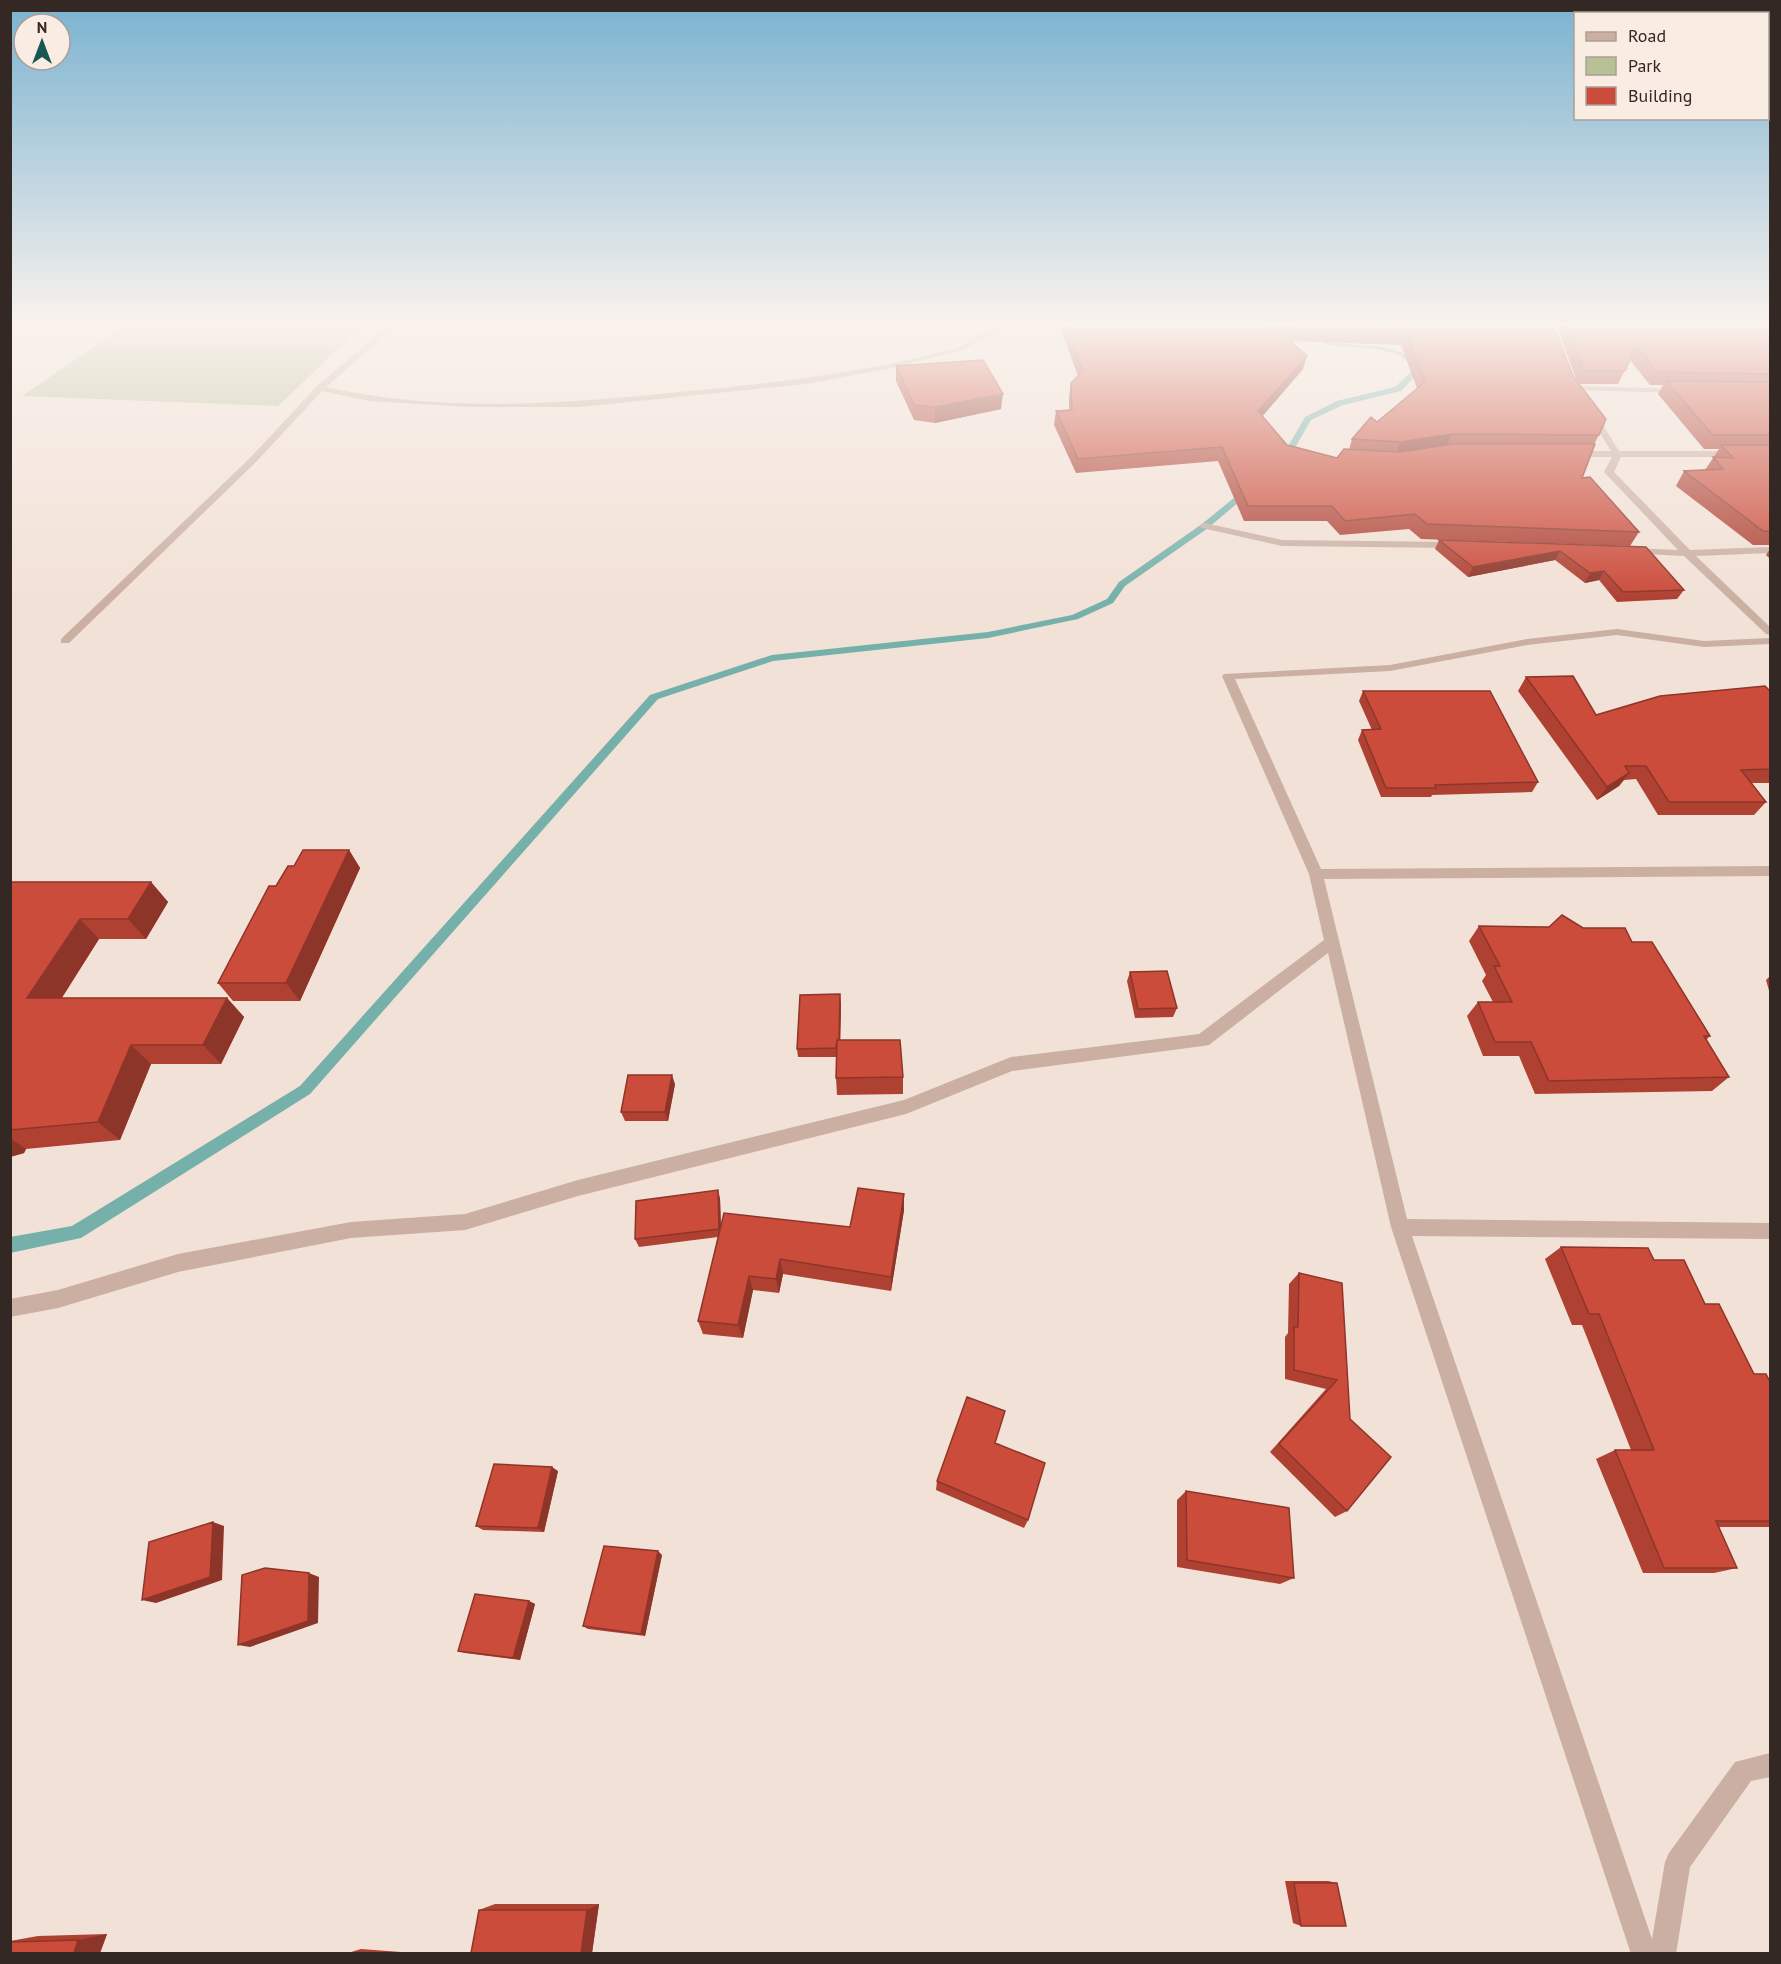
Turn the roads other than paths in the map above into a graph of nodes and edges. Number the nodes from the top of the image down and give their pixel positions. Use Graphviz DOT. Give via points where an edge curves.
graph roads {
  1 [pos="294,416"];
  2 [pos="1593,416"];
  3 [pos="1560,454"];
  4 [pos="1770,454"];
  5 [pos="1617,455"];
  6 [pos="1205,526"];
  7 [pos="1470,545"];
  8 [pos="1620,550"];
  9 [pos="1770,550"];
  10 [pos="1687,553"];
  11 [pos="1770,632"];
  12 [pos="65,641"];
  13 [pos="1770,641"];
  14 [pos="1770,871"];
  15 [pos="1316,874"];
  16 [pos="1332,942"];
  17 [pos="1400,1227"];
  18 [pos="1770,1232"];
  19 [pos="10,1308"];
  20 [pos="1770,1765"];
  21 [pos="1644,1953"];
  22 [pos="1663,1953"];
  1 -- 12 [label="street"];
  2 -- 5 [label="street"];
  3 -- 5 [label="street"];
  4 -- 5 [label="street"];
  5 -- 10 [label="street" via="1609,472"];
  6 -- 7 [label="street" via="1282,543"];
  8 -- 10 [label="street"];
  9 -- 10 [label="street"];
  10 -- 11 [label="street"];
  13 -- 15 [label="street" via="1704,644 1617,632 1527,642 1390,668 1228,675"];
  14 -- 15 [label="street"];
  15 -- 16 [label="street"];
  16 -- 17 [label="street"];
  16 -- 19 [label="street" via="1203,1041 1011,1064 906,1107 578,1188 465,1222 328,1234 178,1263 58,1299"];
  17 -- 18 [label="street"];
  17 -- 21 [label="street"];
  20 -- 22 [label="street" via="1744,1771 1678,1862"];
}
